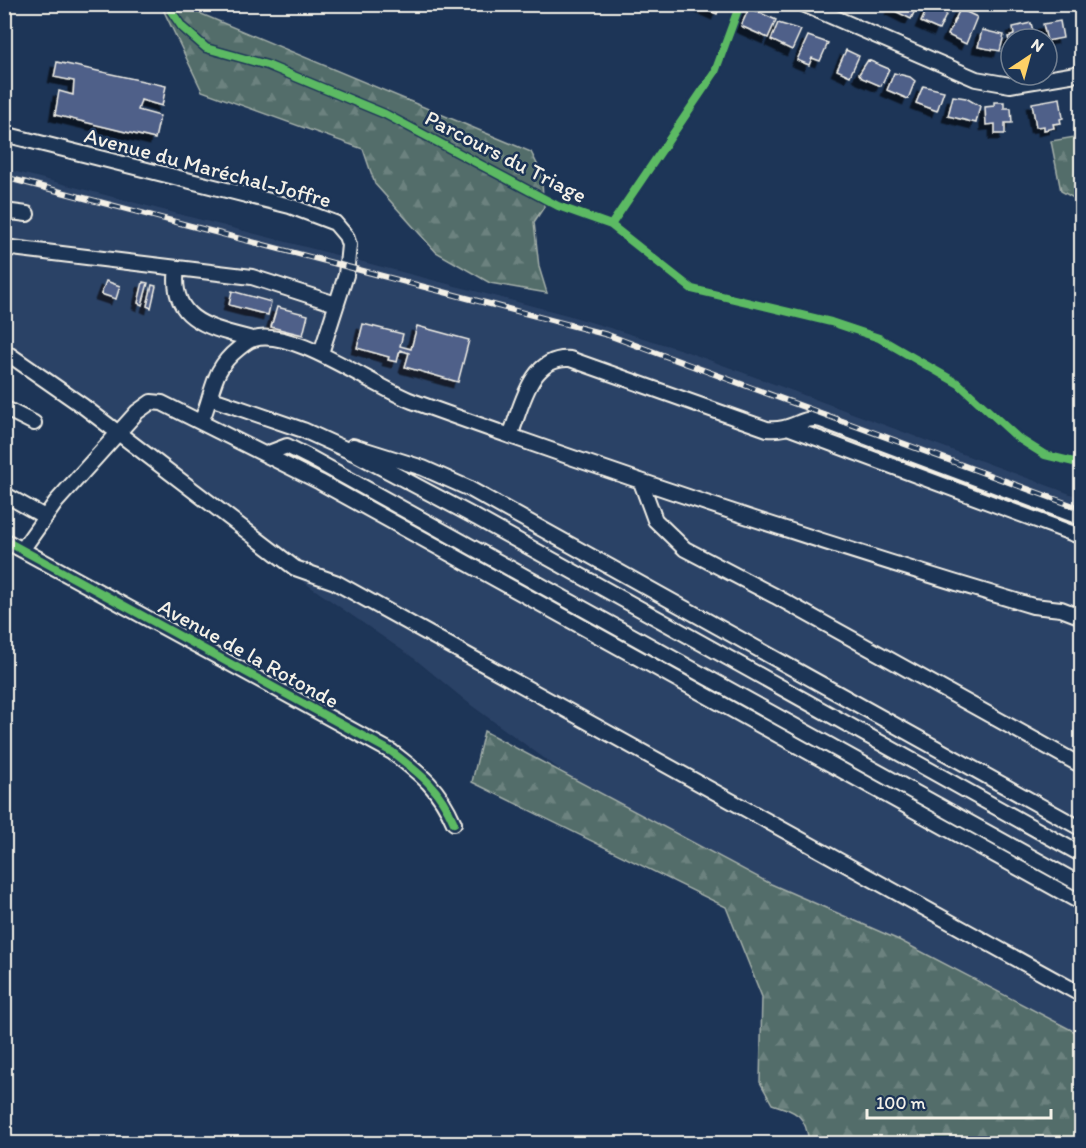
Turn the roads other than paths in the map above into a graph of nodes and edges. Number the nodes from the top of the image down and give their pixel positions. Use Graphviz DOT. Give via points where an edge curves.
graph roads {
  1 [pos="803,4"];
  2 [pos="1082,73"];
  3 [pos="4,134"];
  4 [pos="4,211"];
  5 [pos="27,214"];
  6 [pos="4,247"];
  7 [pos="177,268"];
  8 [pos="336,304"];
  9 [pos="252,339"];
  10 [pos="4,351"];
  11 [pos="321,353"];
  12 [pos="210,398"];
  13 [pos="4,408"];
  14 [pos="201,422"];
  15 [pos="34,423"];
  16 [pos="790,428"];
  17 [pos="118,433"];
  18 [pos="510,436"];
  19 [pos="327,440"];
  20 [pos="266,454"];
  21 [pos="641,482"];
  22 [pos="4,494"];
  23 [pos="45,517"];
  24 [pos="1082,518"];
  25 [pos="1081,536"];
  26 [pos="4,540"];
  27 [pos="22,550"];
  28 [pos="631,580"];
  29 [pos="622,599"];
  30 [pos="1082,608"];
  31 [pos="1061,609"];
  32 [pos="1082,617"];
  33 [pos="1082,766"];
  34 [pos="454,823"];
  35 [pos="1082,829"];
  36 [pos="1082,855"];
  37 [pos="1082,885"];
  38 [pos="1082,903"];
  39 [pos="1082,995"];
  1 -- 2 [label="street" via="976,79 1010,85"];
  3 -- 8 [label="street, Avenue du Maréchal-Joffre" via="325,217 342,230 349,245"];
  4 -- 5 [label="street"];
  6 -- 7 [label="street"];
  7 -- 8 [label="street" via="252,277"];
  7 -- 9 [label="street" via="176,295 185,311 212,327"];
  8 -- 11 [label="street, Avenue du Maréchal-Joffre"];
  9 -- 11 [label="street" via="277,340"];
  9 -- 12 [label="street" via="221,365"];
  10 -- 17 [label="street"];
  11 -- 18 [label="street" via="392,394"];
  12 -- 14 [label="street"];
  12 -- 19 [label="street"];
  13 -- 15 [label="street"];
  14 -- 17 [label="street" via="162,403 151,402"];
  14 -- 20 [label="street"];
  16 -- 18 [label="street" via="759,427 657,388 561,358 538,369"];
  16 -- 24 [label="street" via="810,418 821,420"];
  16 -- 25 [label="street"];
  17 -- 23 [label="street"];
  17 -- 39 [label="street" via="295,568 335,582"];
  18 -- 21 [label="street"];
  19 -- 28 [label="street" via="378,452 459,484"];
  19 -- 29 [label="street"];
  20 -- 37 [label="street" via="287,446 309,457"];
  20 -- 38 [label="street"];
  21 -- 31 [label="street" via="863,555 1033,606"];
  21 -- 33 [label="street" via="656,520 685,549"];
  22 -- 23 [label="street"];
  23 -- 27 [label="street"];
  26 -- 27 [label="street, Avenue de la Rotonde"];
  27 -- 34 [label="street, Avenue de la Rotonde" via="392,752 425,777 443,799"];
  28 -- 29 [label="street"];
  28 -- 35 [label="street"];
  29 -- 36 [label="street"];
  30 -- 31 [label="street"];
  31 -- 32 [label="street"];
}
